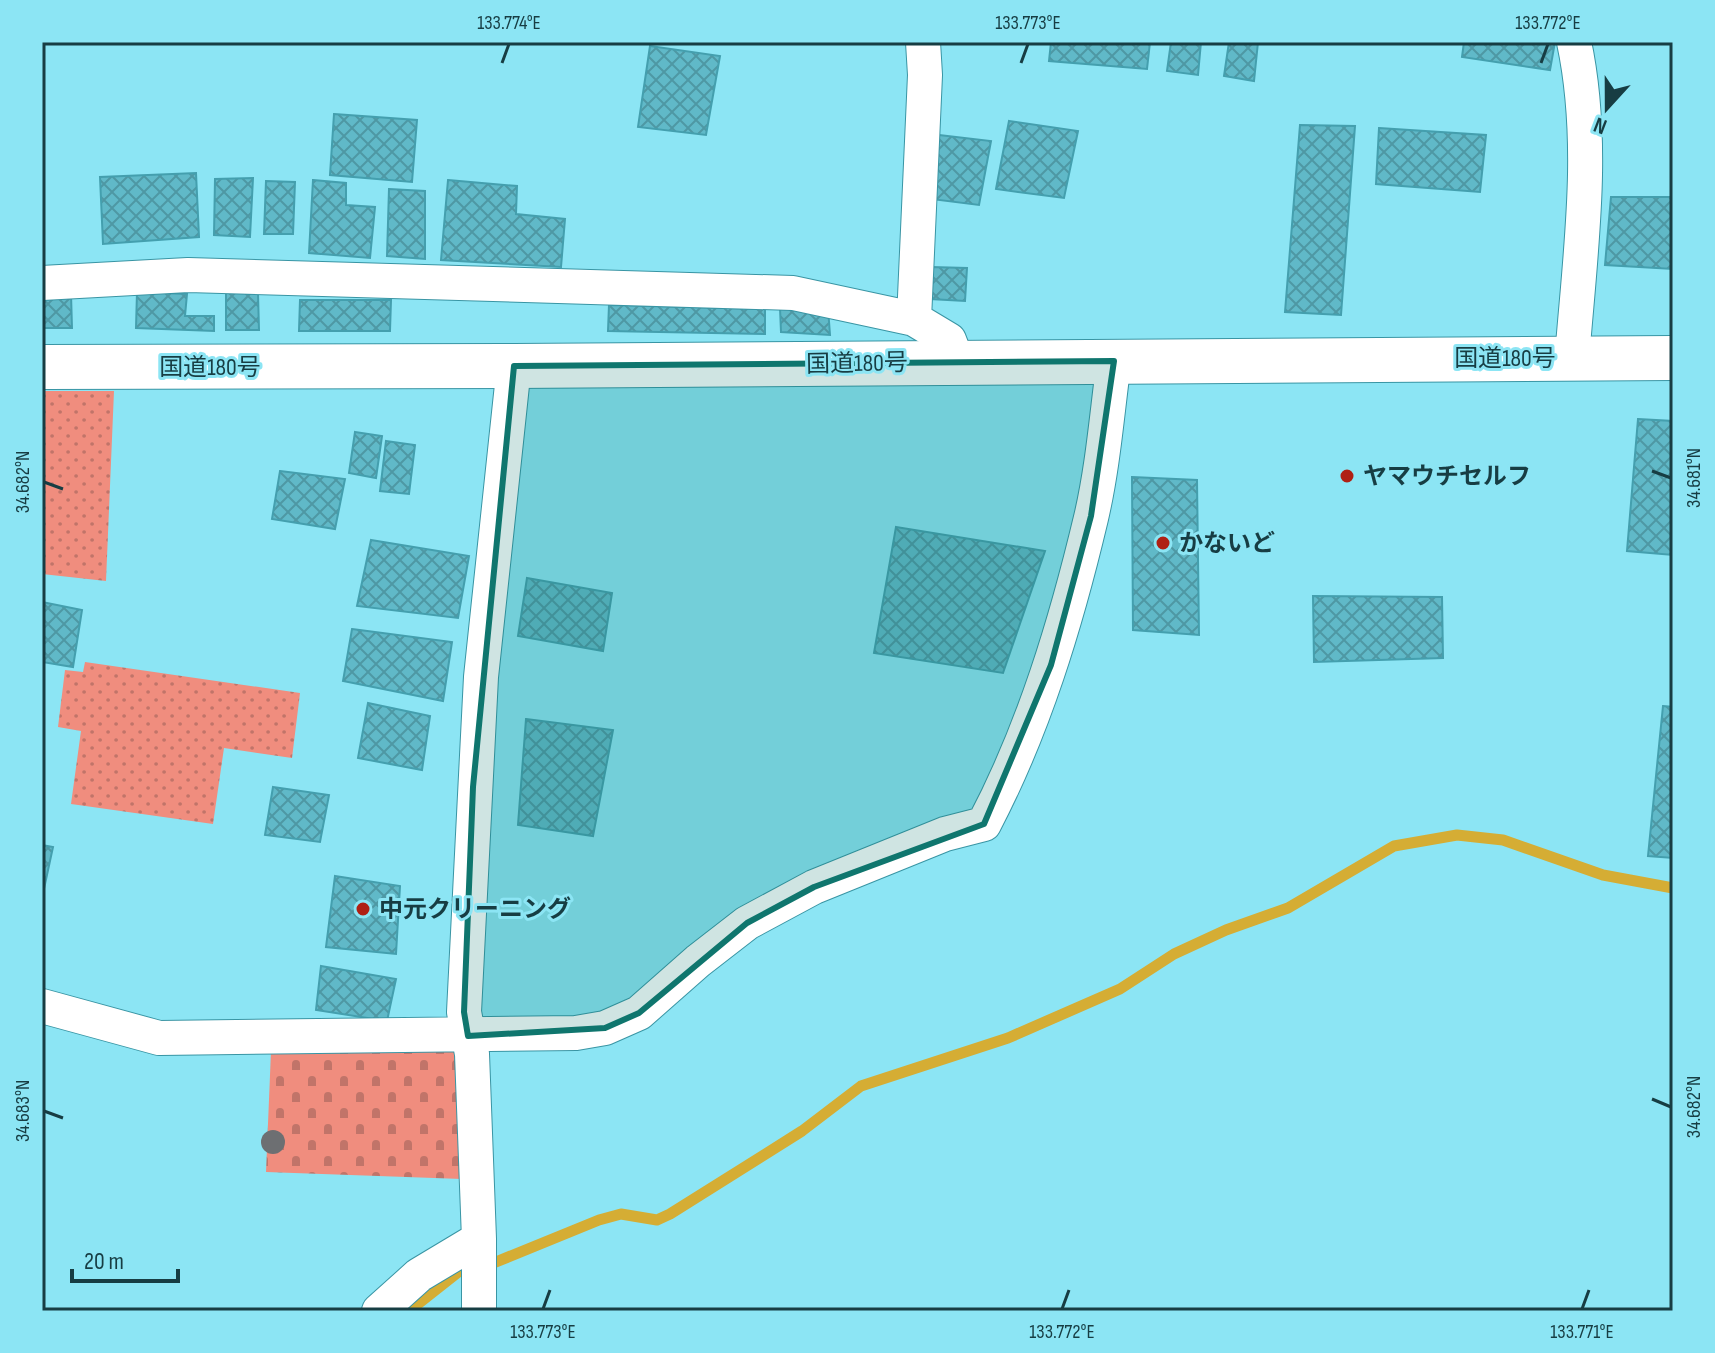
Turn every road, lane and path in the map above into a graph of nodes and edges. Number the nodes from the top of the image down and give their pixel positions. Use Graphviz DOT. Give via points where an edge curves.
graph roads {
  1 [pos="923,42"];
  2 [pos="1574,42"];
  3 [pos="42,283"];
  4 [pos="914,319"];
  5 [pos="1572,358"];
  6 [pos="1673,358"];
  7 [pos="957,361"];
  8 [pos="1114,361"];
  9 [pos="514,366"];
  10 [pos="42,367"];
  11 [pos="42,1006"];
  12 [pos="468,1036"];
  13 [pos="479,1257"];
  14 [pos="379,1311"];
  15 [pos="479,1311"];
  1 -- 4 [label="street"];
  2 -- 5 [label="street" via="1586,154"];
  3 -- 4 [label="street" via="188,275 793,293"];
  4 -- 7 [label="street" via="949,340"];
  5 -- 6 [label="highway, 国道180号"];
  5 -- 8 [label="highway, 国道180号"];
  7 -- 8 [label="highway, 国道180号"];
  7 -- 9 [label="highway, 国道180号"];
  8 -- 12 [label="street" via="1091,516 1051,665 984,824 945,834 800,894 747,923 639,1013 605,1028"];
  9 -- 10 [label="highway, 国道180号"];
  9 -- 12 [label="street" via="473,787 464,1012"];
  11 -- 12 [label="street" via="159,1038"];
  12 -- 13 [label="street"];
  13 -- 14 [label="street" via="419,1275"];
  13 -- 15 [label="street"];
}
